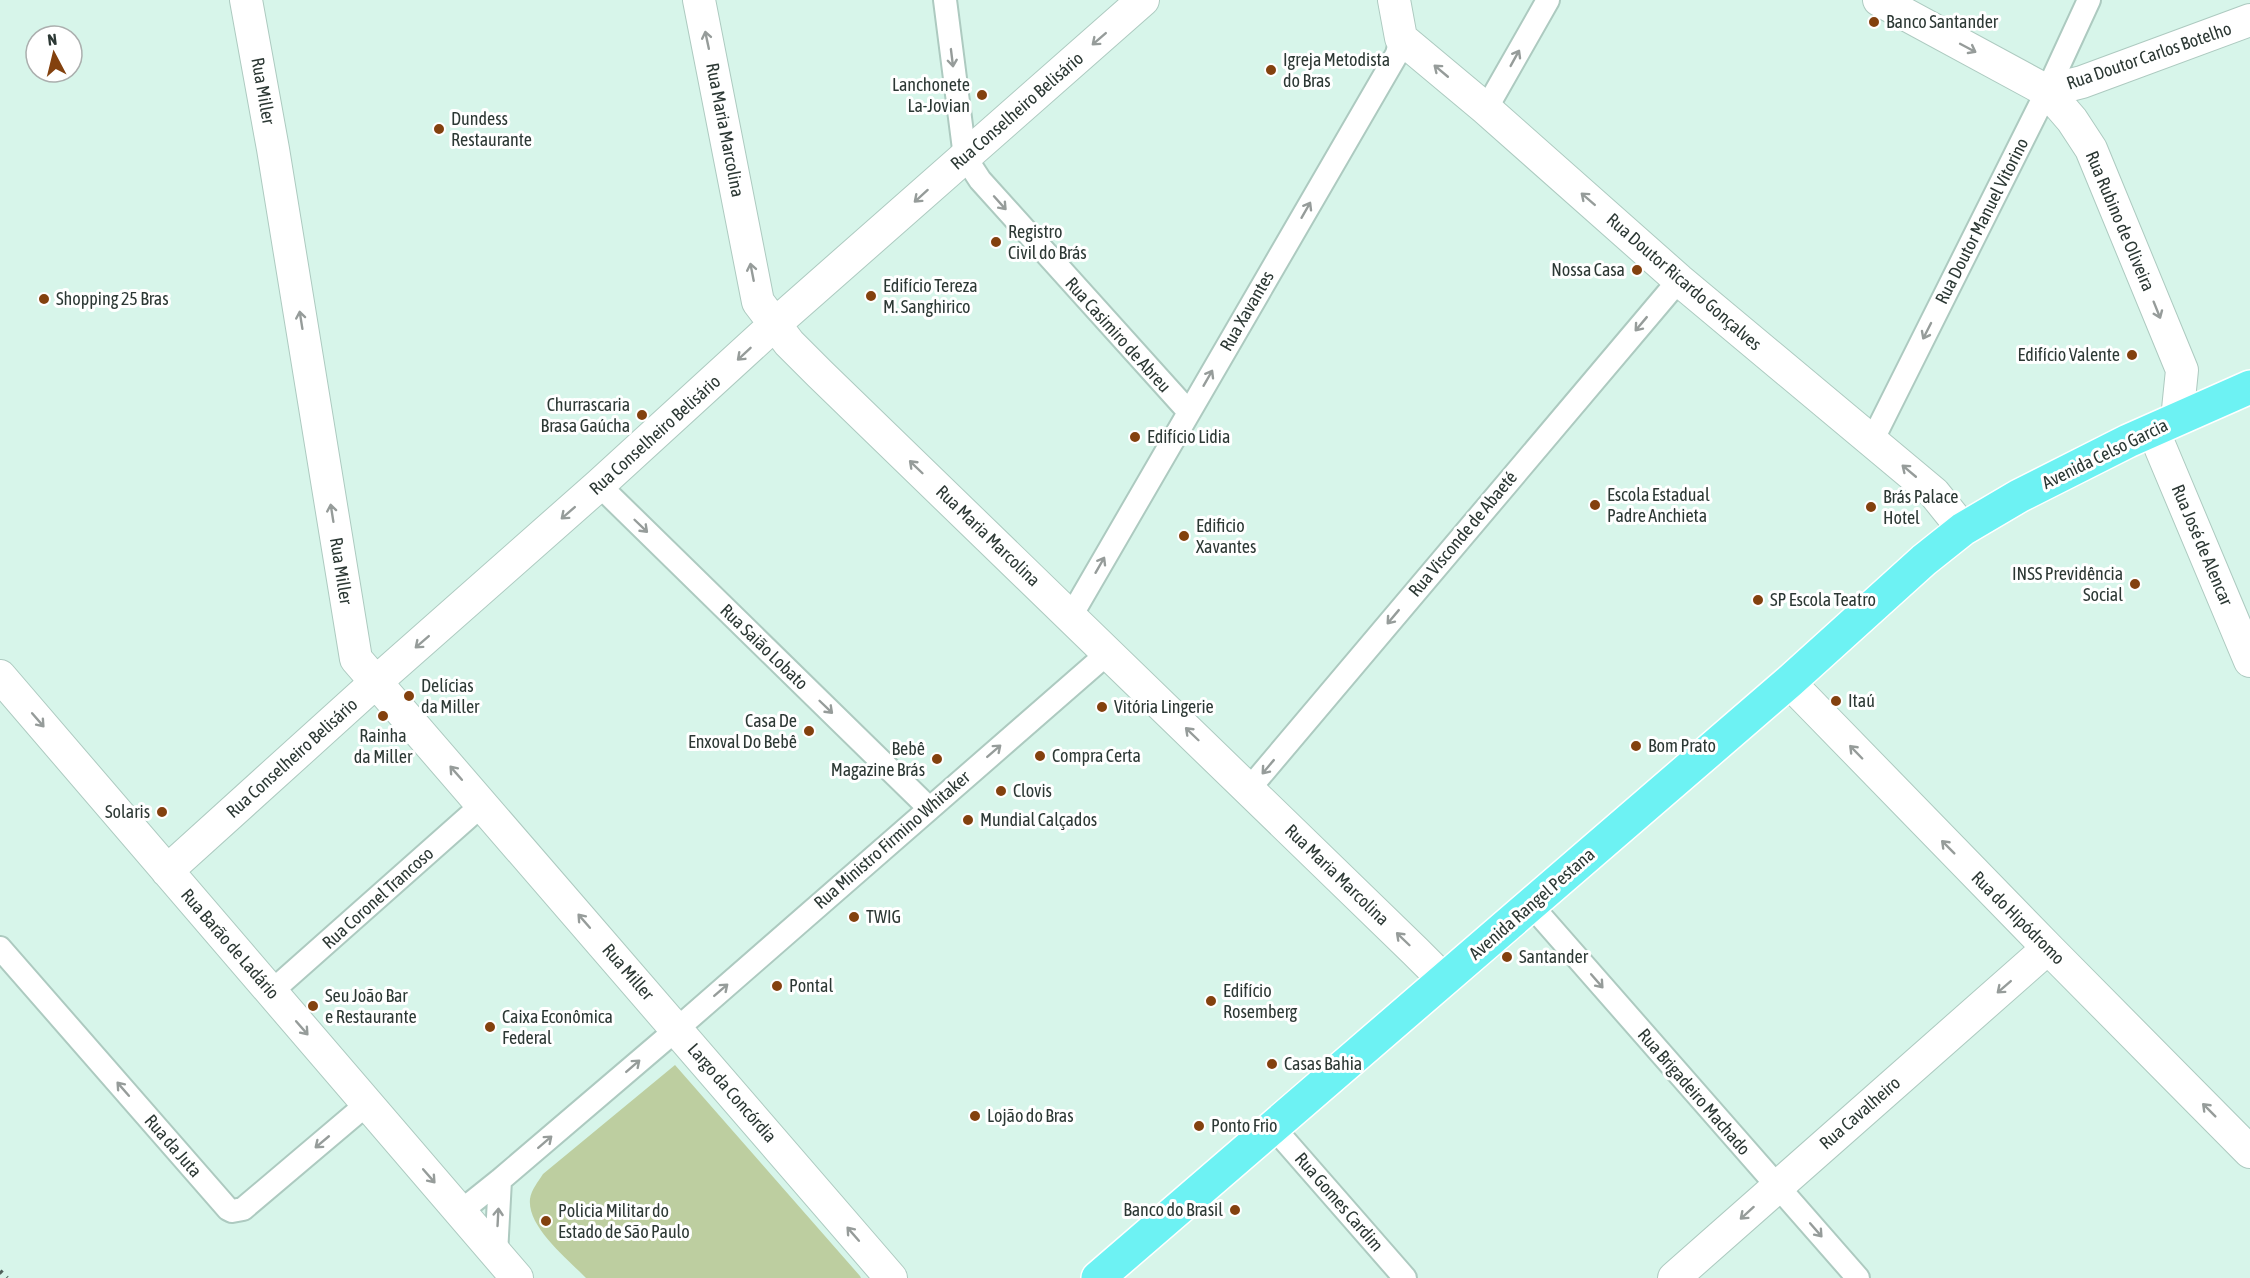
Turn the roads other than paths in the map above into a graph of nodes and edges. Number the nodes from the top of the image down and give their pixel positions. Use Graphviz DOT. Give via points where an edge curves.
graph roads {
  1 [pos="246,0"];
  2 [pos="699,0"];
  3 [pos="945,0"];
  4 [pos="1143,0"];
  5 [pos="1394,0"];
  6 [pos="1548,0"];
  7 [pos="2089,0"];
  8 [pos="1895,4"];
  9 [pos="2250,21"];
  10 [pos="1401,38"];
  11 [pos="2047,91"];
  12 [pos="1486,109"];
  13 [pos="965,157"];
  14 [pos="1679,280"];
  15 [pos="774,326"];
  16 [pos="2182,370"];
  17 [pos="2236,393"];
  18 [pos="1189,412"];
  19 [pos="2165,424"];
  20 [pos="1872,441"];
  21 [pos="599,485"];
  22 [pos="1964,529"];
  23 [pos="1071,616"];
  24 [pos="1108,652"];
  25 [pos="2250,661"];
  26 [pos="0,676"];
  27 [pos="377,681"];
  28 [pos="1789,682"];
  29 [pos="1249,789"];
  30 [pos="483,804"];
  31 [pos="929,808"];
  32 [pos="167,871"];
  33 [pos="1531,905"];
  34 [pos="0,948"];
  35 [pos="2048,948"];
  36 [pos="1444,981"];
  37 [pos="272,992"];
  38 [pos="676,1029"];
  39 [pos="367,1104"];
  40 [pos="1274,1126"];
  41 [pos="2250,1152"];
  42 [pos="500,1180"];
  43 [pos="1777,1186"];
  44 [pos="460,1212"];
  45 [pos="496,1254"];
  46 [pos="517,1278"];
  47 [pos="891,1278"];
  48 [pos="1098,1278"];
  49 [pos="1405,1278"];
  50 [pos="1674,1278"];
  51 [pos="1858,1278"];
  27 -- 1 [label="street, Rua Miller, one-way" via="354,653"];
  15 -- 2 [label="street, Rua Maria Marcolina, one-way" via="758,302"];
  3 -- 13 [label="street, Rua Casimiro de Abreu, one-way"];
  4 -- 13 [label="street, Rua Conselheiro Belisário, one-way"];
  5 -- 10 [label="street"];
  12 -- 6 [label="street, one-way"];
  7 -- 11 [label="street, Rua Doutor Manuel Vitorino"];
  8 -- 11 [label="street, Rua Rubino de Oliveira, one-way"];
  9 -- 11 [label="street, Rua Doutor Carlos Botelho"];
  12 -- 10 [label="street, Rua Doutor Ricardo Gonçalves, one-way"];
  18 -- 10 [label="street, Rua Xavantes, one-way" via="1397,54"];
  11 -- 16 [label="street, Rua Rubino de Oliveira, one-way" via="2091,149"];
  11 -- 20 [label="street, Rua Doutor Manuel Vitorino, one-way"];
  14 -- 12 [label="street, Rua Doutor Ricardo Gonçalves, one-way"];
  13 -- 15 [label="street, Rua Conselheiro Belisário, one-way"];
  13 -- 18 [label="street, Rua Casimiro de Abreu, one-way" via="980,180"];
  14 -- 20 [label="street, Rua Doutor Ricardo Gonçalves"];
  14 -- 29 [label="street, Rua Visconde de Abaeté, one-way"];
  15 -- 21 [label="street, Rua Conselheiro Belisário, one-way"];
  23 -- 15 [label="street, Rua Maria Marcolina, one-way"];
  16 -- 17 [label="street"];
  16 -- 19 [label="street, Rua Rubino de Oliveira"];
  17 -- 19 [label="main road, Avenida Celso Garcia"];
  23 -- 18 [label="street, Rua Xavantes, one-way"];
  19 -- 22 [label="main road, Avenida Celso Garcia" via="2019,496"];
  19 -- 25 [label="street, Rua José de Alencar"];
  22 -- 20 [label="street, Rua Doutor Ricardo Gonçalves, one-way" via="1935,493"];
  21 -- 27 [label="street, Rua Conselheiro Belisário, one-way"];
  21 -- 31 [label="street, Rua Saião Lobato, one-way"];
  22 -- 28 [label="main road, Avenida Rangel Pestana"];
  23 -- 24 [label="street, Rua Maria Marcolina"];
  29 -- 24 [label="street, Rua Maria Marcolina, one-way"];
  31 -- 24 [label="street, Rua Ministro Firmino Whitaker, one-way"];
  26 -- 32 [label="street, Rua Barão de Ladário, one-way"];
  30 -- 27 [label="street, Rua Miller, one-way"];
  27 -- 32 [label="street, Rua Conselheiro Belisário"];
  28 -- 33 [label="main road, Avenida Rangel Pestana"];
  35 -- 28 [label="street, Rua do Hipódromo, one-way"];
  36 -- 29 [label="street, Rua Maria Marcolina, one-way"];
  30 -- 37 [label="street, Rua Coronel Trancoso"];
  38 -- 30 [label="street, Rua Miller, one-way"];
  38 -- 31 [label="street, Rua Ministro Firmino Whitaker, one-way"];
  32 -- 37 [label="street, Rua Barão de Ladário"];
  33 -- 36 [label="main road, Avenida Rangel Pestana"];
  33 -- 43 [label="street, Rua Brigadeiro Machado, one-way"];
  39 -- 34 [label="street, Rua da Juta, one-way" via="243,1209 232,1211"];
  41 -- 35 [label="street, Rua do Hipódromo, one-way"];
  35 -- 43 [label="street, Rua Cavalheiro, one-way"];
  36 -- 40 [label="main road, Avenida Rangel Pestana"];
  37 -- 39 [label="street, Rua Barão de Ladário, one-way"];
  42 -- 38 [label="street, Largo da Concórdia, one-way"];
  47 -- 38 [label="street, Largo da Concórdia, one-way"];
  39 -- 44 [label="street, Rua Barão de Ladário, one-way"];
  40 -- 48 [label="main road, Avenida Rangel Pestana"];
  40 -- 49 [label="street, Rua Gomes Cardim"];
  42 -- 44 [label="street, Largo da Concórdia"];
  45 -- 42 [label="street, one-way"];
  43 -- 50 [label="street, Rua Cavalheiro, one-way"];
  43 -- 51 [label="street, Rua Brigadeiro Machado, one-way"];
  44 -- 45 [label="street"];
  45 -- 46 [label="street"];
}
